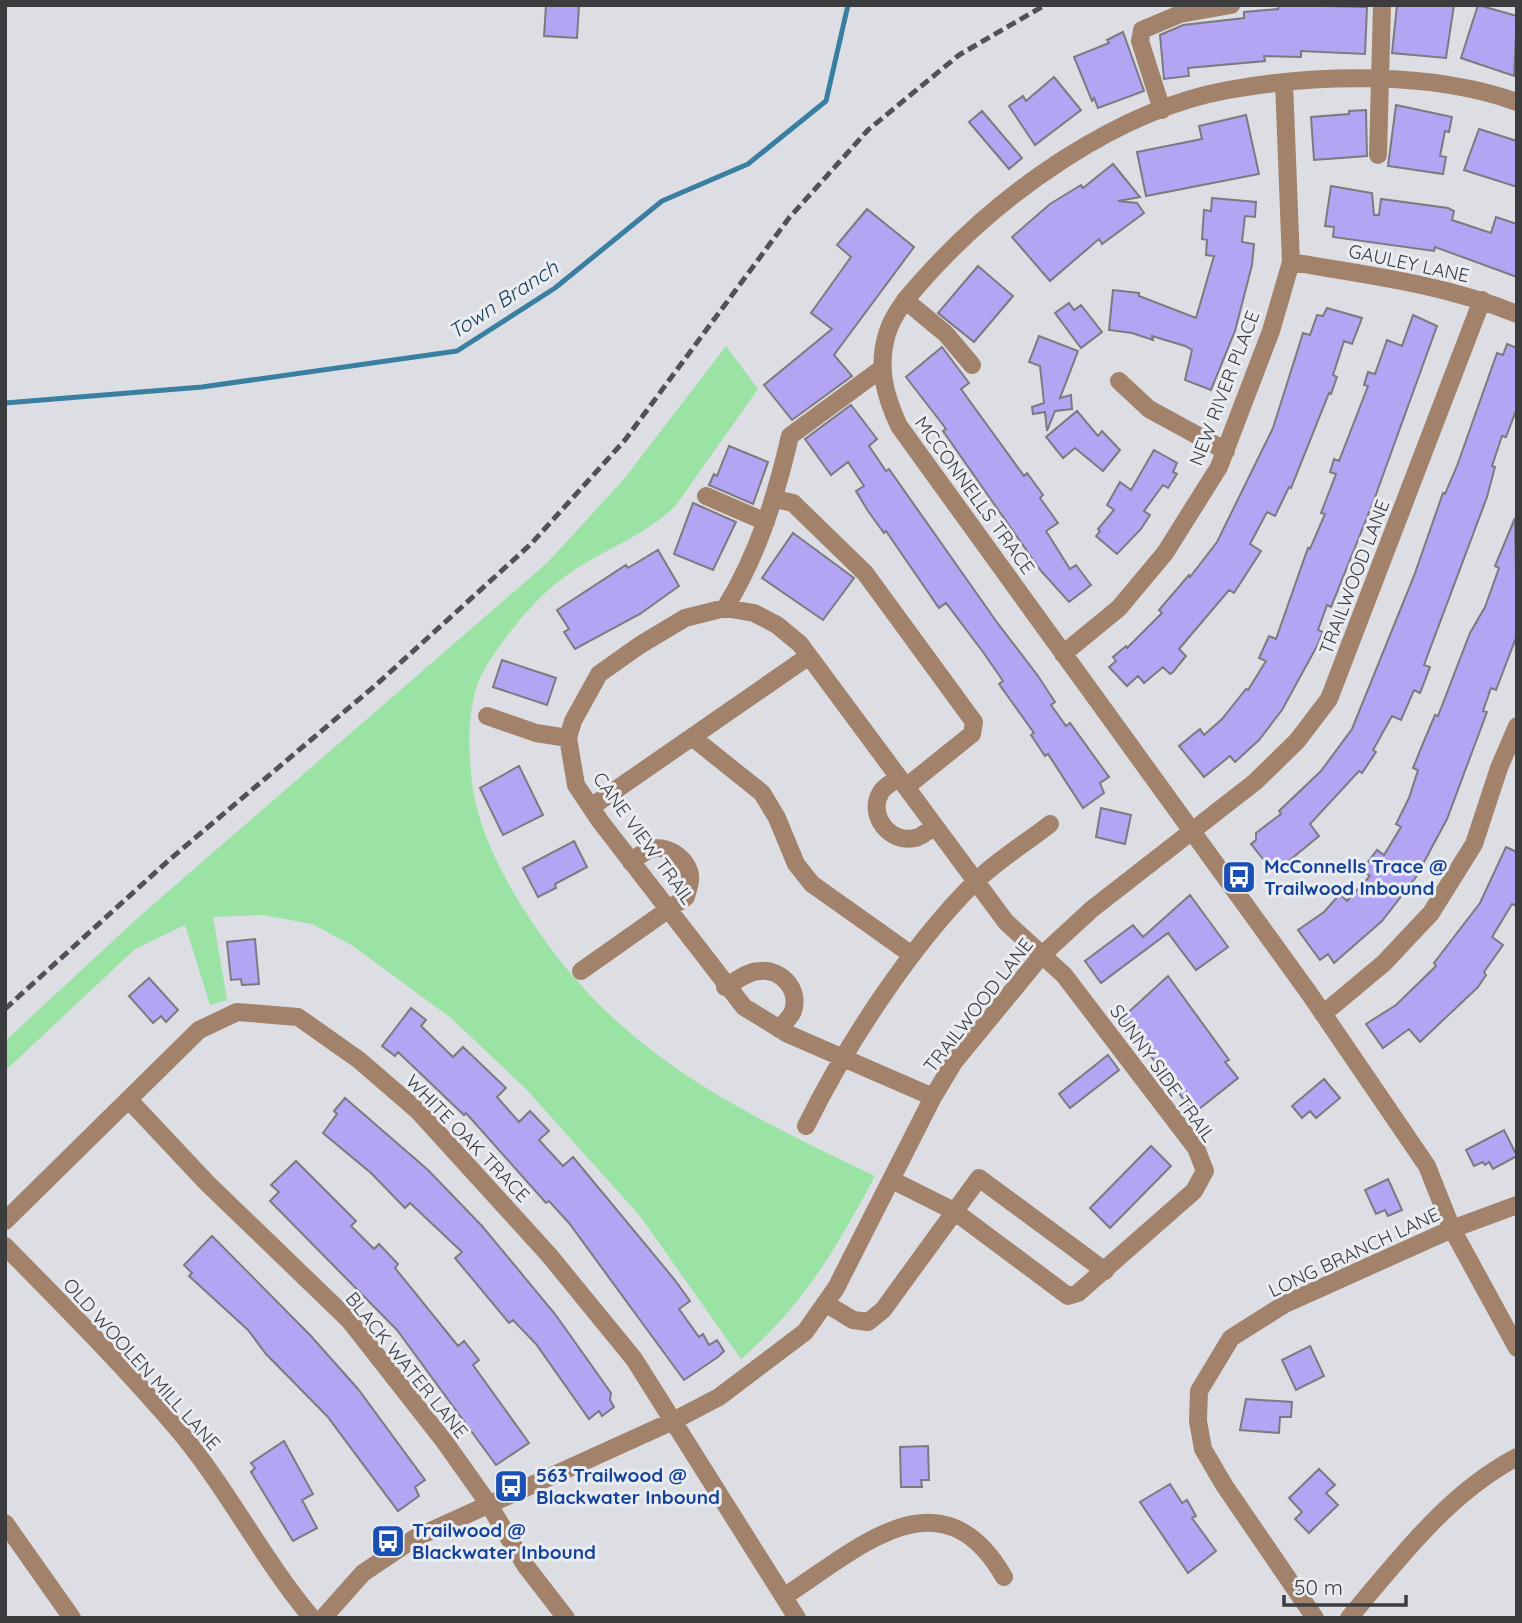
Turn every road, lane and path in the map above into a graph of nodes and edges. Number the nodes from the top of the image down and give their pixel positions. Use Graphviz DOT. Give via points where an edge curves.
graph roads {
  1 [pos="1231,5"];
  2 [pos="1382,5"];
  3 [pos="1382,78"];
  4 [pos="1284,82"];
  5 [pos="1517,102"];
  6 [pos="1162,110"];
  7 [pos="1378,155"];
  8 [pos="1291,262"];
  9 [pos="905,300"];
  10 [pos="1482,300"];
  11 [pos="1517,314"];
  12 [pos="972,365"];
  13 [pos="881,369"];
  14 [pos="1119,381"];
  15 [pos="1226,451"];
  16 [pos="706,496"];
  17 [pos="776,499"];
  18 [pos="766,522"];
  19 [pos="725,608"];
  20 [pos="1063,654"];
  21 [pos="809,656"];
  22 [pos="487,716"];
  23 [pos="1517,726"];
  24 [pos="691,737"];
  25 [pos="568,738"];
  26 [pos="902,783"];
  27 [pos="591,807"];
  28 [pos="1051,824"];
  29 [pos="934,826"];
  30 [pos="1191,830"];
  31 [pos="631,862"];
  32 [pos="975,881"];
  33 [pos="668,908"];
  34 [pos="912,955"];
  35 [pos="1041,956"];
  36 [pos="581,971"];
  37 [pos="725,987"];
  38 [pos="1323,1014"];
  39 [pos="779,1028"];
  40 [pos="844,1058"];
  41 [pos="933,1097"];
  42 [pos="130,1101"];
  43 [pos="806,1126"];
  44 [pos="892,1180"];
  45 [pos="1517,1205"];
  46 [pos="954,1211"];
  47 [pos="5,1221"];
  48 [pos="1452,1229"];
  49 [pos="5,1246"];
  50 [pos="1105,1271"];
  51 [pos="825,1303"];
  52 [pos="1517,1349"];
  53 [pos="673,1421"];
  54 [pos="1517,1457"];
  55 [pos="488,1503"];
  56 [pos="5,1523"];
  57 [pos="1004,1577"];
  58 [pos="785,1596"];
  59 [pos="72,1618"];
  60 [pos="312,1618"];
  61 [pos="323,1618"];
  62 [pos="566,1618"];
  63 [pos="797,1618"];
  64 [pos="1315,1618"];
  65 [pos="1349,1618"];
  1 -- 6 [label="street" via="1180,14 1142,30 1140,41"];
  2 -- 3 [label="street"];
  3 -- 4 [label="street, MCCONNELLS TRACE"];
  3 -- 5 [label="street, MCCONNELLS TRACE"];
  3 -- 7 [label="street"];
  4 -- 6 [label="street, MCCONNELLS TRACE" via="1225,90"];
  4 -- 8 [label="street, NEW RIVER PLACE"];
  6 -- 9 [label="street, MCCONNELLS TRACE" via="1119,128 1002,203 946,254"];
  8 -- 10 [label="street, GAULEY LANE" via="1416,283"];
  8 -- 15 [label="street, NEW RIVER PLACE" via="1271,331"];
  9 -- 12 [label="street" via="946,334"];
  9 -- 13 [label="street, MCCONNELLS TRACE" via="887,333"];
  10 -- 11 [label="street, GAULEY LANE"];
  10 -- 30 [label="street, TRAILWOOD LANE" via="1329,699 1297,741 1255,782"];
  13 -- 17 [label="street" via="790,436"];
  13 -- 20 [label="street, MCCONNELLS TRACE" via="887,401 899,426"];
  14 -- 15 [label="street" via="1149,409"];
  15 -- 20 [label="street, NEW RIVER PLACE" via="1165,553 1119,608"];
  16 -- 18 [label="street"];
  17 -- 18 [label="street"];
  17 -- 26 [label="street" via="793,503 866,573 974,722 972,734"];
  18 -- 19 [label="street"];
  19 -- 21 [label="street" via="754,613 777,625"];
  19 -- 25 [label="street" via="685,618 599,674 583,698"];
  20 -- 30 [label="street, MCCONNELLS TRACE"];
  21 -- 24 [label="street"];
  21 -- 26 [label="street"];
  22 -- 25 [label="street" via="536,733"];
  23 -- 38 [label="street" via="1474,844 1431,913 1384,963"];
  24 -- 27 [label="street"];
  24 -- 34 [label="street" via="762,793 796,864 812,884"];
  25 -- 27 [label="street, CANE VIEW TRAIL" via="576,785"];
  26 -- 29 [label="street"];
  26 -- 29 [label="street" via="881,790 878,820 903,838 917,838"];
  27 -- 31 [label="street, CANE VIEW TRAIL"];
  28 -- 32 [label="street"];
  29 -- 32 [label="street"];
  30 -- 35 [label="street, TRAILWOOD LANE"];
  30 -- 38 [label="street, MCCONNELLS TRACE"];
  31 -- 33 [label="street, CANE VIEW TRAIL"];
  31 -- 33 [label="street" via="650,849 664,849 688,866 686,897"];
  32 -- 34 [label="street"];
  32 -- 35 [label="street" via="1006,922"];
  33 -- 36 [label="street"];
  33 -- 37 [label="street, CANE VIEW TRAIL"];
  34 -- 40 [label="street"];
  35 -- 41 [label="street, TRAILWOOD LANE" via="954,1062"];
  35 -- 50 [label="street, SUNNY SIDE TRAIL" via="1063,975 1188,1137 1205,1171 1194,1191"];
  37 -- 39 [label="street, CANE VIEW TRAIL" via="744,1007"];
  37 -- 39 [label="street" via="761,971 789,982 793,1012"];
  38 -- 48 [label="street, MCCONNELLS TRACE" via="1427,1166"];
  39 -- 40 [label="street, CANE VIEW TRAIL"];
  40 -- 41 [label="street, CANE VIEW TRAIL"];
  40 -- 43 [label="street"];
  41 -- 44 [label="street, TRAILWOOD LANE"];
  42 -- 47 [label="street, WHITE OAK TRACE"];
  42 -- 53 [label="street, WHITE OAK TRACE" via="198,1030 237,1012 298,1017 359,1060 418,1111 575,1286 634,1359"];
  42 -- 55 [label="street, BLACK WATER LANE" via="207,1183 349,1320"];
  44 -- 46 [label="street, SUNNY SIDE TRAIL"];
  44 -- 51 [label="street, TRAILWOOD LANE"];
  45 -- 48 [label="street, LONG BRANCH LANE"];
  46 -- 50 [label="street, SUNNY SIDE TRAIL" via="1068,1296"];
  46 -- 50 [label="street" via="979,1178"];
  46 -- 51 [label="street" via="883,1310 868,1322 853,1320"];
  48 -- 52 [label="street, MCCONNELLS TRACE"];
  48 -- 64 [label="street, LONG BRANCH LANE" via="1284,1304 1231,1338 1199,1391 1203,1449"];
  49 -- 60 [label="street, OLD WOOLEN MILL LANE" via="180,1433 240,1512 284,1585"];
  51 -- 53 [label="street, TRAILWOOD LANE" via="805,1332 763,1367"];
  53 -- 55 [label="street, TRAILWOOD LANE"];
  53 -- 58 [label="street, WHITE OAK TRACE"];
  54 -- 65 [label="street" via="1494,1469 1441,1512"];
  55 -- 61 [label="street, TRAILWOOD LANE" via="415,1538 363,1573"];
  55 -- 62 [label="street, BLACK WATER LANE" via="524,1565"];
  56 -- 59 [label="street"];
  57 -- 58 [label="street" via="986,1549 970,1536 949,1525 923,1521 886,1531"];
  58 -- 63 [label="street, WHITE OAK TRACE"];
}
